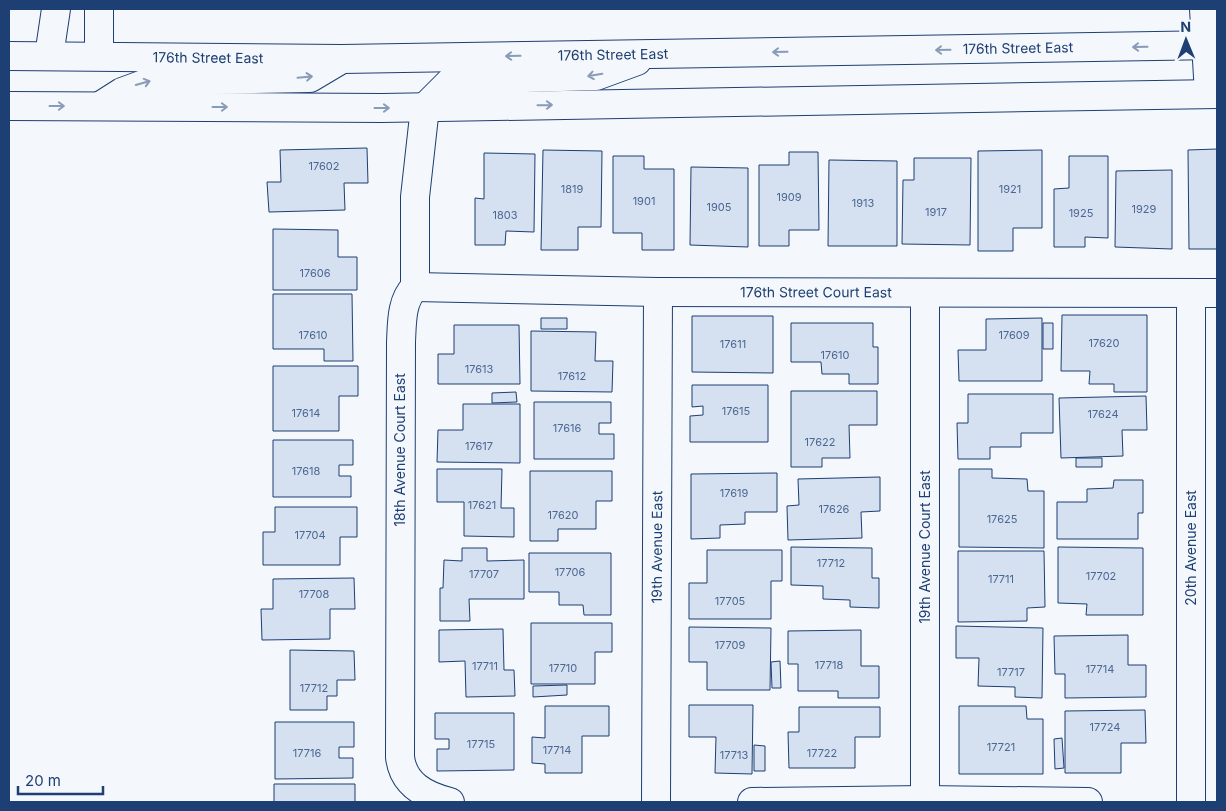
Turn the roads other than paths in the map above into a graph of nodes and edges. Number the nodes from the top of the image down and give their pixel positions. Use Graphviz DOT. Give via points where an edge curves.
graph roads {
  1 [pos="56,9"];
  2 [pos="99,9"];
  3 [pos="1204,9"];
  4 [pos="1212,46"];
  5 [pos="657,54"];
  6 [pos="9,56"];
  7 [pos="50,56"];
  8 [pos="99,56"];
  9 [pos="342,59"];
  10 [pos="1213,94"];
  11 [pos="9,106"];
  12 [pos="100,106"];
  13 [pos="425,107"];
  14 [pos="415,287"];
  15 [pos="658,292"];
  16 [pos="925,294"];
  17 [pos="1204,294"];
  18 [pos="925,800"];
  19 [pos="450,802"];
  20 [pos="656,802"];
  21 [pos="752,802"];
  22 [pos="1088,802"];
  23 [pos="1191,802"];
  1 -- 7 [label="street"];
  2 -- 8 [label="street"];
  3 -- 4 [label="street"];
  4 -- 5 [label="street, 176th Street East, one-way"];
  4 -- 10 [label="street"];
  5 -- 9 [label="street, 176th Street East, one-way"];
  5 -- 13 [label="street, one-way" via="596,76 452,80"];
  6 -- 7 [label="street, 176th Street East"];
  7 -- 8 [label="street, 176th Street East"];
  8 -- 9 [label="street, 176th Street East"];
  12 -- 9 [label="street, one-way" via="122,92 152,80 310,78"];
  13 -- 10 [label="street, one-way"];
  11 -- 12 [label="street, one-way"];
  12 -- 13 [label="street, one-way"];
  13 -- 14 [label="street, 18th Avenue Court East" via="415,198"];
  14 -- 15 [label="street, 176th Street Court East"];
  14 -- 19 [label="street, 18th Avenue Court East" via="408,294 400,342 400,757 402,771 418,790"];
  15 -- 16 [label="street, 176th Street Court East"];
  15 -- 20 [label="street, 19th Avenue East"];
  16 -- 17 [label="street, 176th Street Court East"];
  16 -- 18 [label="street, 19th Avenue Court East"];
  17 -- 23 [label="street, 20th Avenue East"];
  18 -- 21 [label="street"];
  18 -- 22 [label="street"];
}
